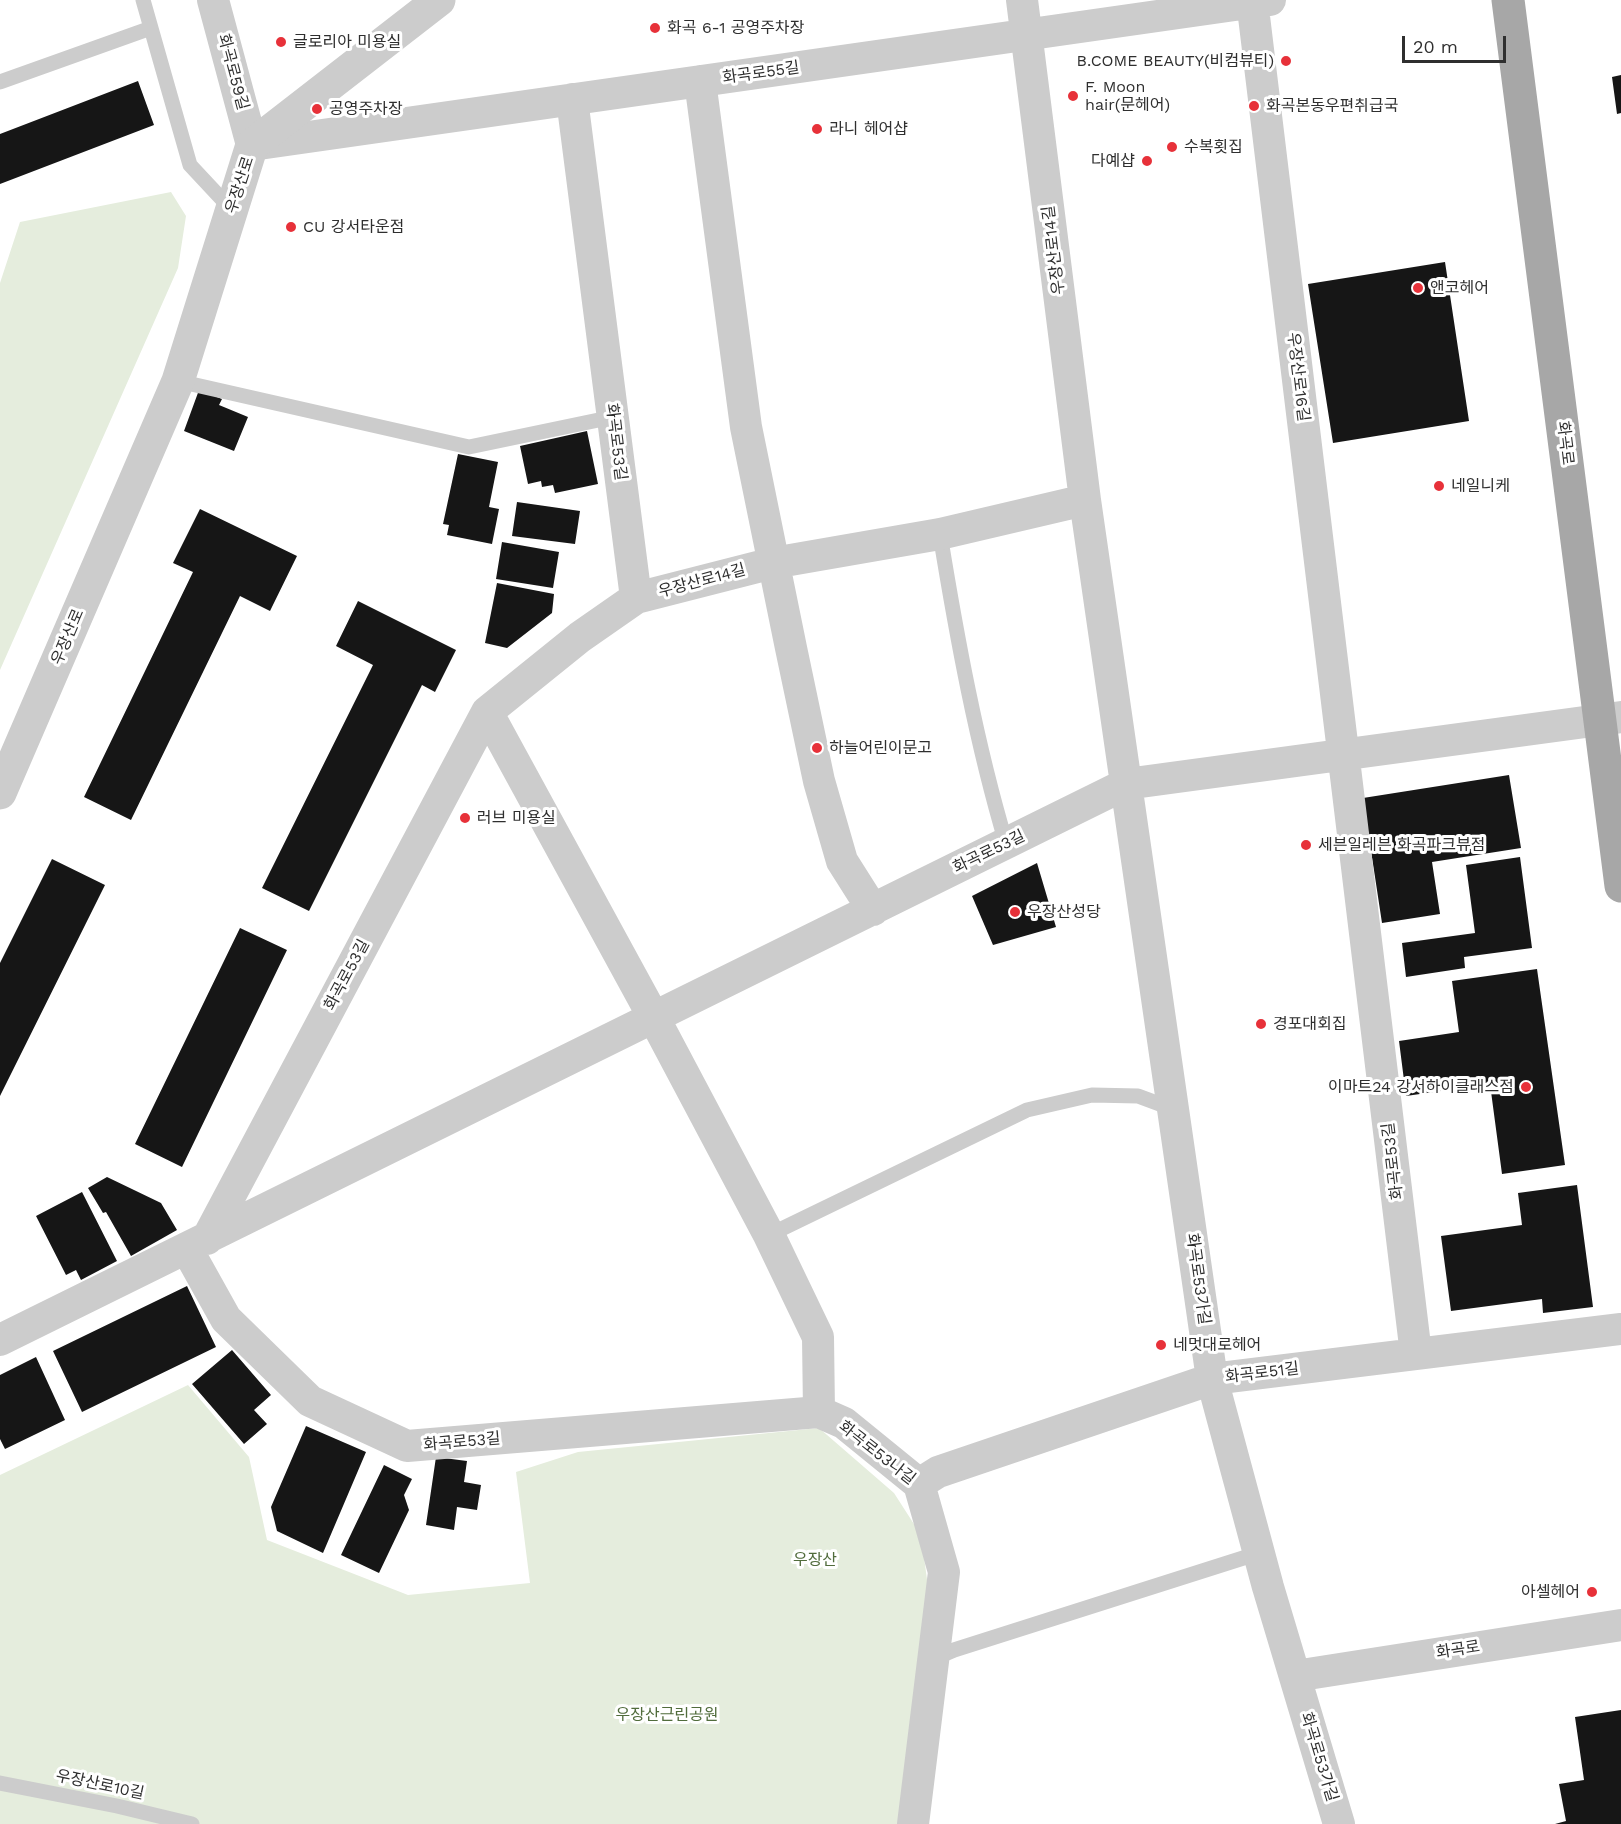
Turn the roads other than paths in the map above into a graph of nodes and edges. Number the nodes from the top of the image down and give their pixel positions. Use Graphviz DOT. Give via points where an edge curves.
graph roads {
  1 [pos="143,0"];
  2 [pos="213,0"];
  3 [pos="439,0"];
  4 [pos="1022,0"];
  5 [pos="1508,0"];
  6 [pos="1258,1"];
  7 [pos="151,28"];
  8 [pos="1027,34"];
  9 [pos="700,81"];
  10 [pos="0,82"];
  11 [pos="572,99"];
  12 [pos="252,145"];
  13 [pos="232,210"];
  14 [pos="178,381"];
  15 [pos="613,417"];
  16 [pos="1084,500"];
  17 [pos="940,534"];
  18 [pos="773,563"];
  19 [pos="636,598"];
  20 [pos="487,712"];
  21 [pos="1610,718"];
  22 [pos="1345,754"];
  23 [pos="1126,784"];
  24 [pos="0,793"];
  25 [pos="1006,843"];
  26 [pos="1621,886"];
  27 [pos="873,910"];
  28 [pos="654,1018"];
  29 [pos="1173,1108"];
  30 [pos="769,1235"];
  31 [pos="197,1244"];
  32 [pos="1621,1329"];
  33 [pos="0,1340"];
  34 [pos="1416,1354"];
  35 [pos="1212,1379"];
  36 [pos="819,1412"];
  37 [pos="919,1484"];
  38 [pos="1259,1552"];
  39 [pos="1621,1625"];
  40 [pos="933,1659"];
  41 [pos="1295,1676"];
  42 [pos="0,1783"];
  43 [pos="192,1824"];
  44 [pos="913,1824"];
  45 [pos="1339,1824"];
  1 -- 7 [label="lane"];
  2 -- 12 [label="street, 화곡로59길"];
  3 -- 12 [label="street, 우장산로"];
  4 -- 8 [label="street, 우장산로14길"];
  5 -- 21 [label="main road, 화곡로"];
  6 -- 8 [label="street, 화곡로55길"];
  6 -- 22 [label="street, 우장산로16길"];
  7 -- 10 [label="lane"];
  7 -- 13 [label="lane" via="190,165"];
  8 -- 9 [label="street, 화곡로55길"];
  8 -- 16 [label="street, 우장산로14길"];
  9 -- 11 [label="street, 화곡로55길"];
  9 -- 18 [label="street" via="746,427"];
  11 -- 12 [label="street, 화곡로55길"];
  11 -- 15 [label="street, 화곡로53길"];
  12 -- 13 [label="street, 우장산로"];
  13 -- 14 [label="street, 우장산로"];
  14 -- 15 [label="lane" via="469,447"];
  14 -- 24 [label="street, 우장산로"];
  15 -- 19 [label="street, 화곡로53길"];
  16 -- 17 [label="street, 우장산로14길"];
  16 -- 23 [label="street, 우장산로14길"];
  17 -- 18 [label="street, 우장산로14길"];
  17 -- 25 [label="lane" via="974,722"];
  18 -- 19 [label="street, 우장산로14길"];
  18 -- 27 [label="street" via="826,811 842,861"];
  19 -- 20 [label="street, 화곡로53길" via="580,637"];
  20 -- 28 [label="street"];
  20 -- 31 [label="street, 화곡로53길"];
  21 -- 22 [label="street, 화곡로53길"];
  21 -- 26 [label="main road, 화곡로"];
  22 -- 23 [label="street, 화곡로53길"];
  22 -- 34 [label="street, 화곡로53길"];
  23 -- 25 [label="street, 화곡로53길"];
  23 -- 29 [label="street, 화곡로53가길"];
  25 -- 27 [label="street, 화곡로53길"];
  27 -- 28 [label="street, 화곡로53길"];
  28 -- 30 [label="street, 화곡로53나길"];
  28 -- 31 [label="street, 화곡로53길"];
  29 -- 30 [label="lane" via="1138,1096 1092,1095 1028,1110"];
  29 -- 35 [label="street, 화곡로53가길"];
  30 -- 36 [label="street, 화곡로53나길" via="819,1337"];
  31 -- 33 [label="street, 화곡로53길"];
  31 -- 36 [label="street, 화곡로53길" via="226,1319 310,1401 407,1446"];
  32 -- 34 [label="street, 화곡로51길"];
  34 -- 35 [label="street, 화곡로51길"];
  35 -- 37 [label="street, 화곡로51길" via="938,1472"];
  35 -- 38 [label="street, 화곡로53가길"];
  36 -- 37 [label="street, 화곡로53나길" via="844,1423"];
  37 -- 40 [label="street, 화곡로53나길" via="944,1572"];
  38 -- 40 [label="lane"];
  38 -- 41 [label="street, 화곡로53가길"];
  39 -- 41 [label="street, 화곡로"];
  40 -- 44 [label="street, 화곡로53나길"];
  41 -- 45 [label="street, 화곡로53가길"];
  42 -- 43 [label="lane, 우장산로10길"];
}
